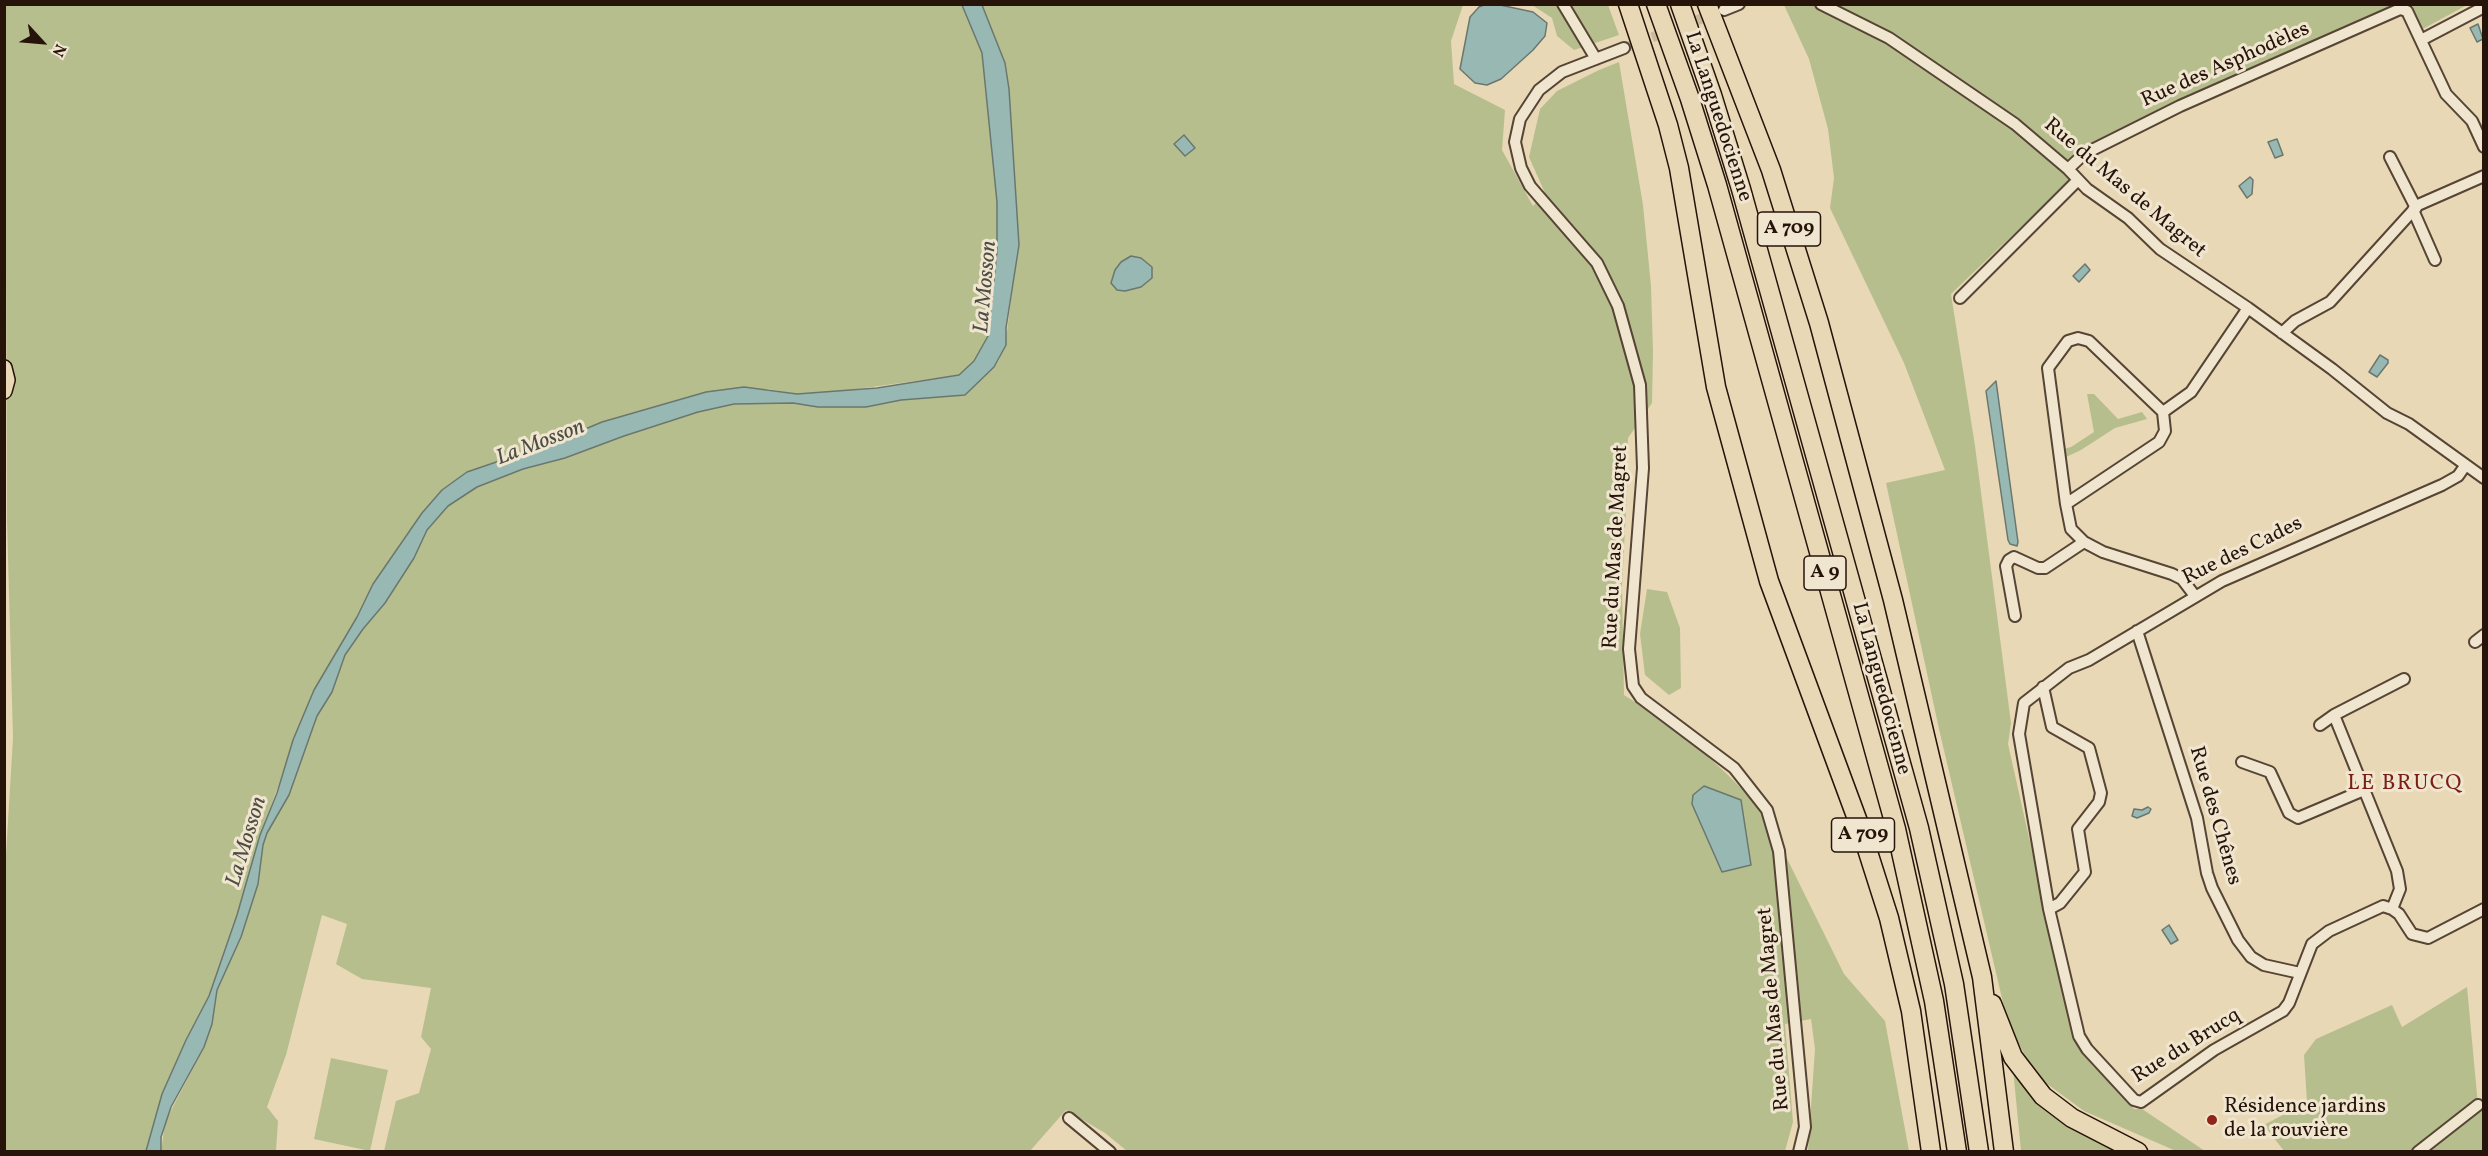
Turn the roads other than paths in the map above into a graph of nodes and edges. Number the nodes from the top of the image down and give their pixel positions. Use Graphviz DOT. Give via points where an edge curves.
graph roads {
  1 [pos="1563,4"];
  2 [pos="1628,4"];
  3 [pos="1656,4"];
  4 [pos="1680,4"];
  5 [pos="1739,4"];
  6 [pos="1821,4"];
  7 [pos="1716,7"];
  8 [pos="2484,7"];
  9 [pos="2421,40"];
  10 [pos="1624,48"];
  11 [pos="1596,59"];
  12 [pos="2484,147"];
  13 [pos="2391,157"];
  14 [pos="2068,169"];
  15 [pos="2484,176"];
  16 [pos="2078,180"];
  17 [pos="2414,209"];
  18 [pos="2435,260"];
  19 [pos="1960,298"];
  20 [pos="2248,308"];
  21 [pos="2282,333"];
  22 [pos="4,368"];
  23 [pos="4,391"];
  24 [pos="2163,412"];
  25 [pos="2465,466"];
  26 [pos="2484,478"];
  27 [pos="2066,504"];
  28 [pos="2084,542"];
  29 [pos="2195,596"];
  30 [pos="2015,616"];
  31 [pos="2137,631"];
  32 [pos="2404,679"];
  33 [pos="2043,687"];
  34 [pos="2334,716"];
  35 [pos="2320,724"];
  36 [pos="2242,762"];
  37 [pos="2364,790"];
  38 [pos="2049,909"];
  39 [pos="2392,909"];
  40 [pos="2484,909"];
  41 [pos="2300,973"];
  42 [pos="1982,977"];
  43 [pos="2478,1105"];
  44 [pos="1069,1118"];
  45 [pos="1930,1147"];
  46 [pos="1110,1152"];
  47 [pos="1799,1152"];
  48 [pos="1957,1152"];
  49 [pos="1979,1152"];
  50 [pos="2004,1152"];
  51 [pos="2138,1152"];
  52 [pos="2418,1152"];
  1 -- 11 [label="street"];
  2 -- 45 [label="highway, A 709" via="1679,168 1716,387 1769,581 1860,826 1894,940 1914,1029"];
  3 -- 48 [label="highway, La Languedocienne / A 9" via="1705,142 1896,830 1934,1001"];
  4 -- 49 [label="highway, La Languedocienne / A 9" via="1741,189 1918,828 1954,984"];
  5 -- 7 [label="street"];
  6 -- 14 [label="street, Rue du Mas de Magret" via="1912,53 2015,124"];
  7 -- 42 [label="highway, A 709" via="1819,323 1893,600"];
  8 -- 9 [label="street"];
  9 -- 12 [label="street" via="2446,94 2472,122"];
  9 -- 14 [label="street, Rue des Asphodèles" via="2407,11 2400,9 2180,106 2084,154"];
  10 -- 11 [label="street, Rue du Mas de Magret"];
  11 -- 47 [label="street, Rue du Mas de Magret" via="1562,72 1539,90 1520,119 1515,142 1530,186 1596,263 1618,306 1640,385 1643,468 1629,649 1634,686 1641,698 1734,768 1767,810 1779,851 1805,1127"];
  13 -- 17 [label="street"];
  14 -- 16 [label="street, Rue du Mas de Magret"];
  15 -- 17 [label="street"];
  16 -- 19 [label="street"];
  16 -- 20 [label="street, Rue du Mas de Magret" via="2128,218 2160,249"];
  17 -- 18 [label="street"];
  17 -- 21 [label="street" via="2330,302 2295,321"];
  20 -- 21 [label="street, Rue du Mas de Magret"];
  20 -- 24 [label="street" via="2191,392"];
  21 -- 25 [label="street, Rue du Mas de Magret"];
  22 -- 23 [label="main road"];
  24 -- 27 [label="street" via="2164,431 2159,442"];
  24 -- 27 [label="street" via="2089,341 2068,341 2048,368"];
  25 -- 26 [label="street, Rue du Mas de Magret"];
  25 -- 29 [label="street, Rue des Cades" via="2458,476 2442,485 2245,570"];
  27 -- 28 [label="street" via="2071,529"];
  28 -- 29 [label="street" via="2172,574 2182,579"];
  28 -- 30 [label="street" via="2045,568 2014,557 2009,560 2006,566"];
  29 -- 31 [label="street, Rue des Cades"];
  31 -- 33 [label="street, Rue des Cades" via="2090,660 2069,668"];
  31 -- 41 [label="street, Rue des Chênes" via="2197,818 2212,888 2251,957 2264,965"];
  32 -- 34 [label="street"];
  33 -- 38 [label="street, Rue du Brucq" via="2024,703 2019,735"];
  33 -- 38 [label="street" via="2054,729 2089,748 2101,793 2099,802 2078,829 2085,872 2060,903"];
  34 -- 35 [label="street"];
  34 -- 37 [label="street"];
  36 -- 37 [label="street" via="2270,772 2289,813 2298,818"];
  37 -- 39 [label="street" via="2397,871 2400,889"];
  38 -- 41 [label="street, Rue du Brucq" via="2079,1036 2134,1100 2141,1101 2214,1050 2276,1017 2289,1004"];
  39 -- 40 [label="street" via="2409,932 2422,938"];
  39 -- 41 [label="street, Rue du Brucq" via="2375,908 2318,938 2306,954"];
  42 -- 50 [label="highway, A 709"];
  42 -- 51 [label="highway" via="2007,1044 2035,1087 2072,1118"];
  43 -- 52 [label="street"];
  44 -- 46 [label="street"];
}
